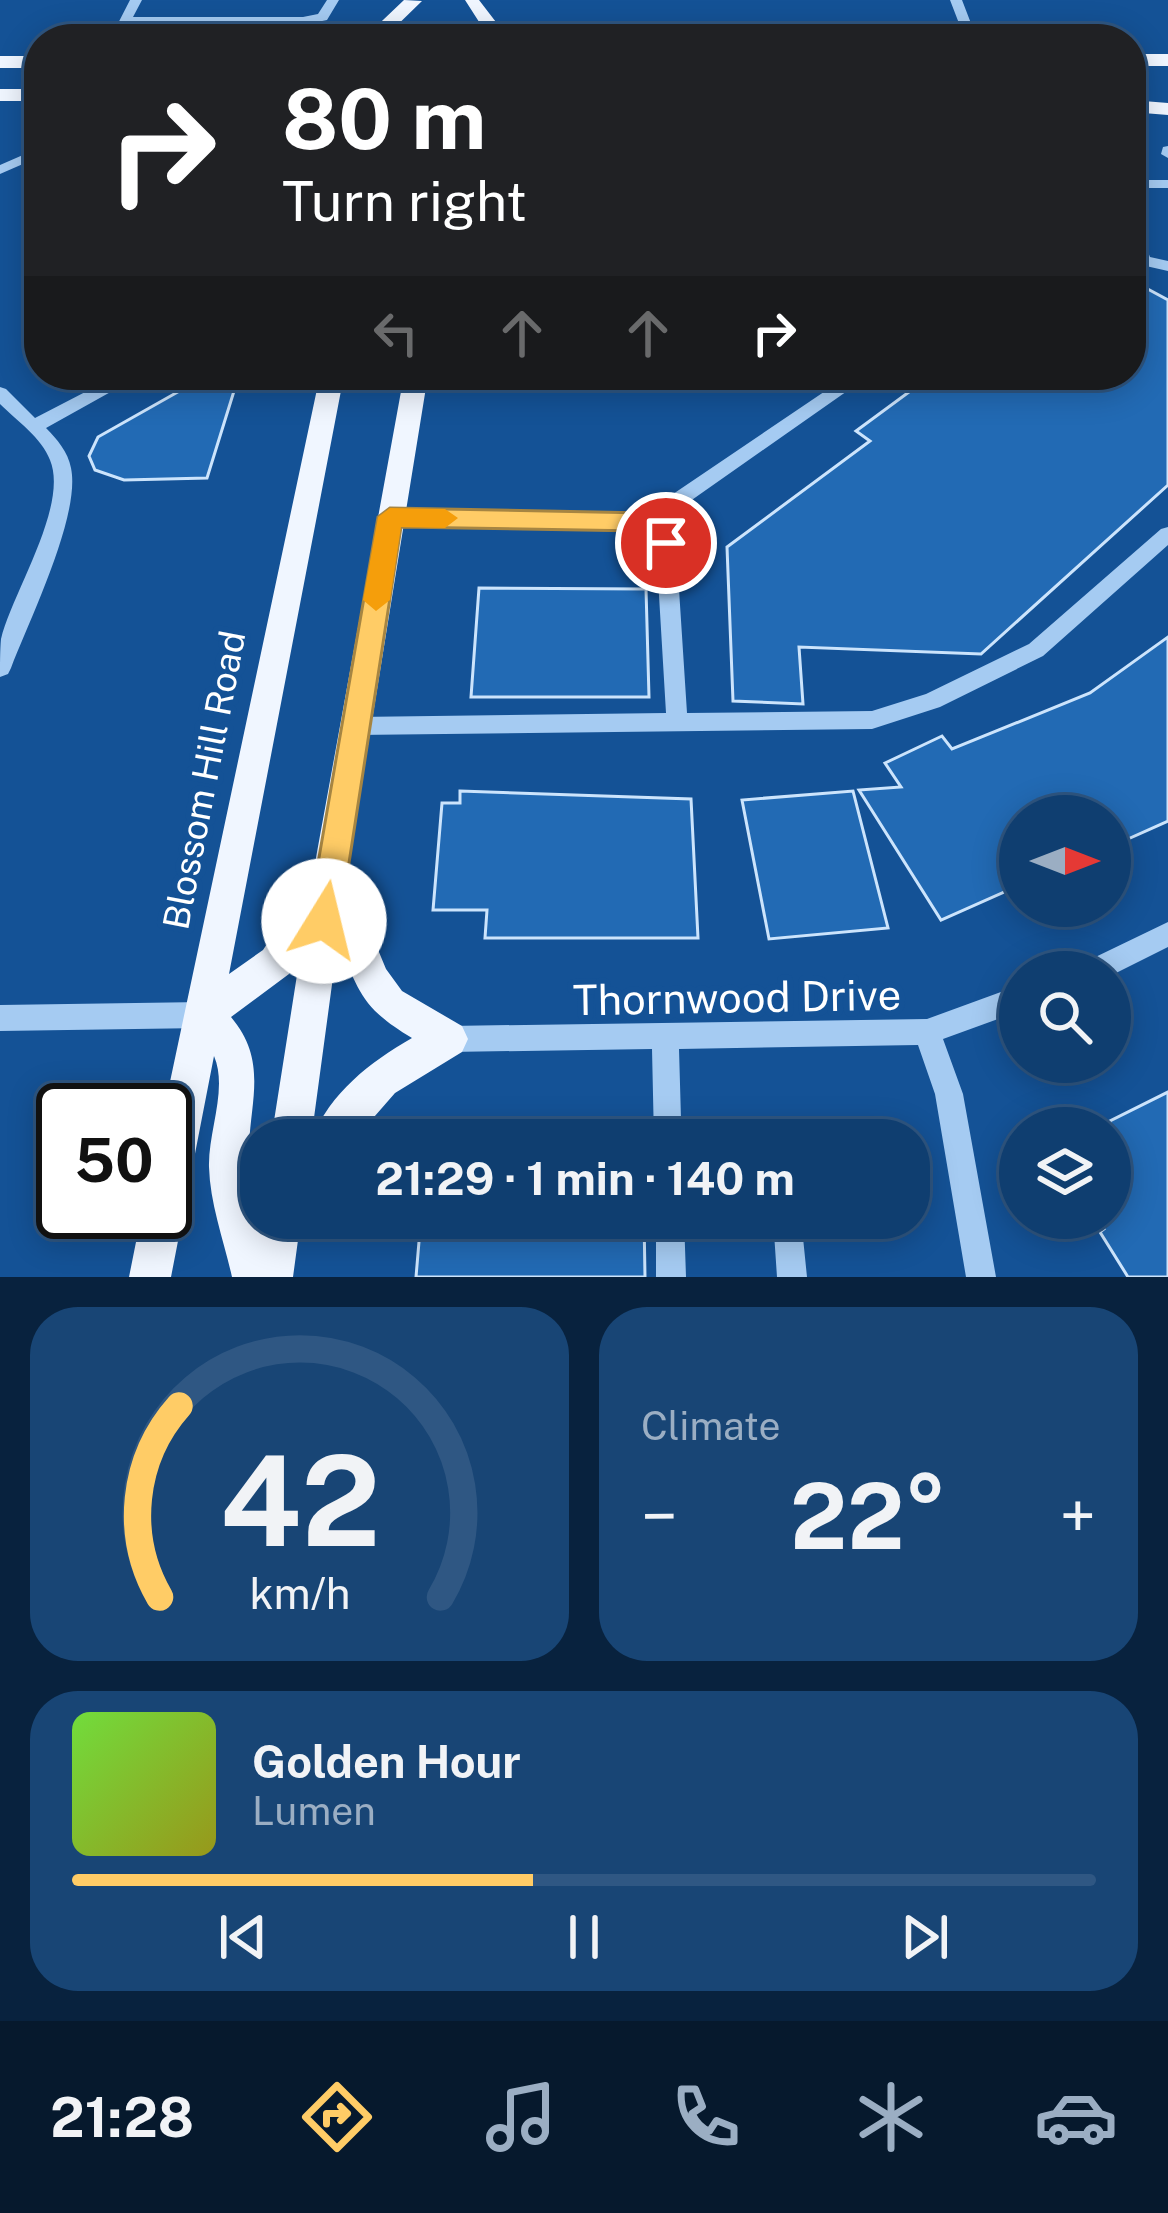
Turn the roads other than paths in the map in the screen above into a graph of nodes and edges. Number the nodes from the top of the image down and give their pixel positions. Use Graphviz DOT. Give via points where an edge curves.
graph roads {
  1 [pos="136,0"];
  2 [pos="333,0"];
  3 [pos="413,1"];
  4 [pos="125,21"];
  5 [pos="124,24"];
  6 [pos="388,24"];
  7 [pos="103,390"];
  8 [pos="329,390"];
  9 [pos="413,390"];
  10 [pos="835,390"];
  11 [pos="0,393"];
  12 [pos="33,427"];
  13 [pos="390,517"];
  14 [pos="646,522"];
  15 [pos="1168,534"];
  16 [pos="0,668"];
  17 [pos="676,721"];
  18 [pos="356,726"];
  19 [pos="331,875"];
  20 [pos="1168,934"];
  21 [pos="1131,952"];
  22 [pos="999,1006"];
  23 [pos="203,1015"];
  24 [pos="0,1018"];
  25 [pos="927,1032"];
  26 [pos="449,1039"];
  27 [pos="665,1039"];
  28 [pos="189,1083"];
  29 [pos="294,1119"];
  30 [pos="343,1119"];
  31 [pos="667,1119"];
  32 [pos="158,1239"];
  33 [pos="279,1239"];
  34 [pos="670,1239"];
  35 [pos="788,1239"];
  36 [pos="150,1277"];
  37 [pos="253,1277"];
  38 [pos="272,1277"];
  39 [pos="671,1277"];
  40 [pos="791,1277"];
  41 [pos="981,1277"];
  1 -- 4 [label="street"];
  2 -- 4 [label="street" via="323,17 303,21"];
  3 -- 6 [label="main road"];
  4 -- 5 [label="street"];
  7 -- 12 [label="street"];
  8 -- 23 [label="main road, Blossom Hill Road"];
  9 -- 13 [label="main road"];
  10 -- 14 [label="street"];
  11 -- 12 [label="street"];
  12 -- 16 [label="street" via="53,444 63,473"];
  13 -- 14 [label="street"];
  13 -- 18 [label="main road"];
  14 -- 17 [label="street" via="666,543"];
  15 -- 17 [label="street" via="1036,650 932,701 872,720"];
  17 -- 18 [label="street"];
  18 -- 19 [label="main road"];
  19 -- 23 [label="main road" via="276,962"];
  19 -- 26 [label="main road" via="389,1004"];
  19 -- 29 [label="main road"];
  20 -- 21 [label="street"];
  22 -- 25 [label="street, Thornwood Drive"];
  23 -- 24 [label="street"];
  23 -- 28 [label="main road, Blossom Hill Road"];
  23 -- 37 [label="main road" via="224,1032 240,1074 229,1163"];
  25 -- 27 [label="street, Thornwood Drive"];
  25 -- 41 [label="street" via="949,1094"];
  26 -- 27 [label="street, Thornwood Drive"];
  26 -- 30 [label="main road" via="357,1096"];
  27 -- 31 [label="street"];
  32 -- 36 [label="main road"];
  33 -- 38 [label="main road"];
  34 -- 39 [label="street"];
  35 -- 40 [label="street"];
}
